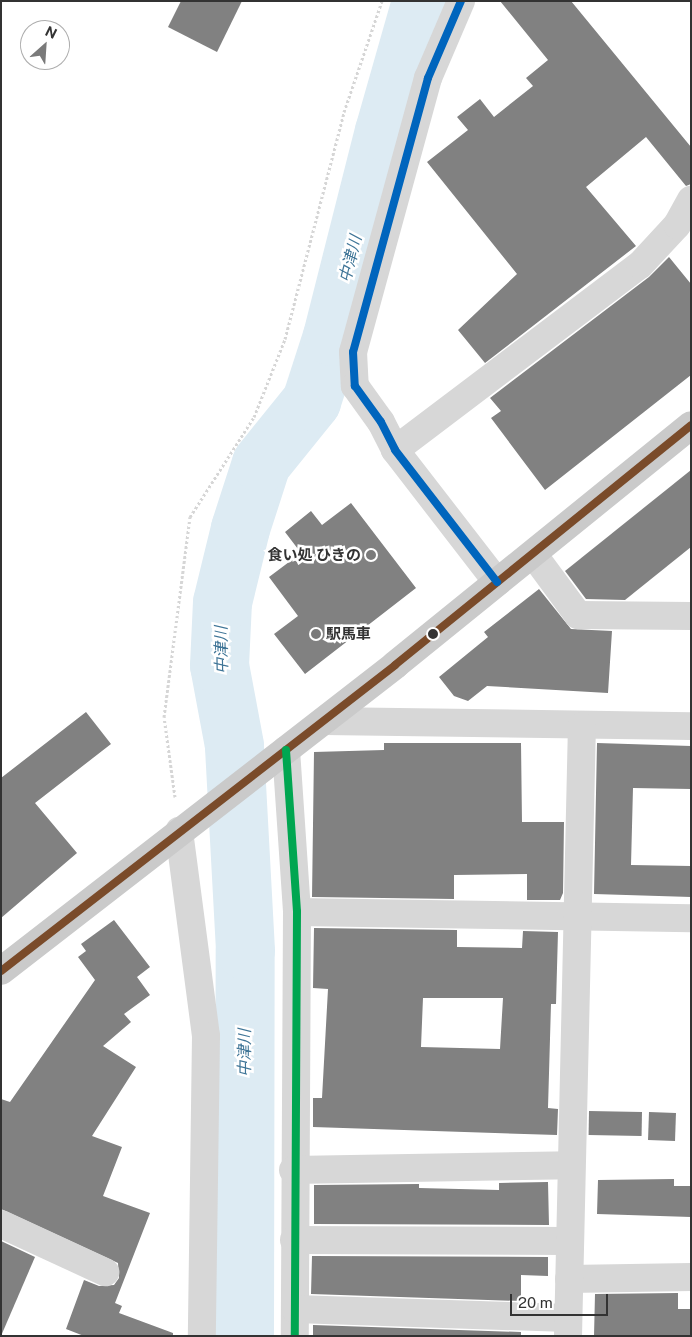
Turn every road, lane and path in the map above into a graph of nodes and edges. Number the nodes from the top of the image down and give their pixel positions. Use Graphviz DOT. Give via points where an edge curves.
graph roads {
  1 [pos="382,1"];
  2 [pos="461,1"];
  3 [pos="691,200"];
  4 [pos="691,425"];
  5 [pos="395,450"];
  6 [pos="533,554"];
  7 [pos="497,582"];
  8 [pos="691,616"];
  9 [pos="324,721"];
  10 [pos="582,726"];
  11 [pos="691,726"];
  12 [pos="286,750"];
  13 [pos="185,826"];
  14 [pos="297,912"];
  15 [pos="575,918"];
  16 [pos="691,918"];
  17 [pos="1,972"];
  18 [pos="570,1165"];
  19 [pos="294,1170"];
  20 [pos="1,1224"];
  21 [pos="294,1240"];
  22 [pos="570,1241"];
  23 [pos="106,1272"];
  24 [pos="691,1277"];
  25 [pos="569,1278"];
  26 [pos="295,1309"];
  27 [pos="568,1327"];
  28 [pos="202,1336"];
  29 [pos="295,1336"];
  1 -- 13 [label="path" via="344,112 285,339 254,417 190,517 164,717"];
  2 -- 5 [label="street" via="428,78 353,352 355,386 381,422"];
  3 -- 5 [label="street" via="677,225 640,265"];
  4 -- 6 [label="main road"];
  5 -- 7 [label="street"];
  6 -- 7 [label="main road"];
  6 -- 8 [label="street" via="578,615"];
  7 -- 9 [label="main road"];
  9 -- 10 [label="street"];
  9 -- 12 [label="main road"];
  10 -- 11 [label="street"];
  10 -- 15 [label="street"];
  12 -- 13 [label="main road"];
  12 -- 14 [label="street"];
  13 -- 17 [label="main road"];
  13 -- 28 [label="street" via="206,1036"];
  14 -- 15 [label="street"];
  14 -- 19 [label="street"];
  15 -- 16 [label="street"];
  15 -- 18 [label="street"];
  18 -- 19 [label="street"];
  18 -- 22 [label="street"];
  19 -- 21 [label="street"];
  20 -- 23 [label="street"];
  21 -- 22 [label="street"];
  21 -- 26 [label="street"];
  22 -- 25 [label="street"];
  24 -- 25 [label="street"];
  25 -- 27 [label="street"];
  26 -- 27 [label="street"];
  26 -- 29 [label="street"];
}
